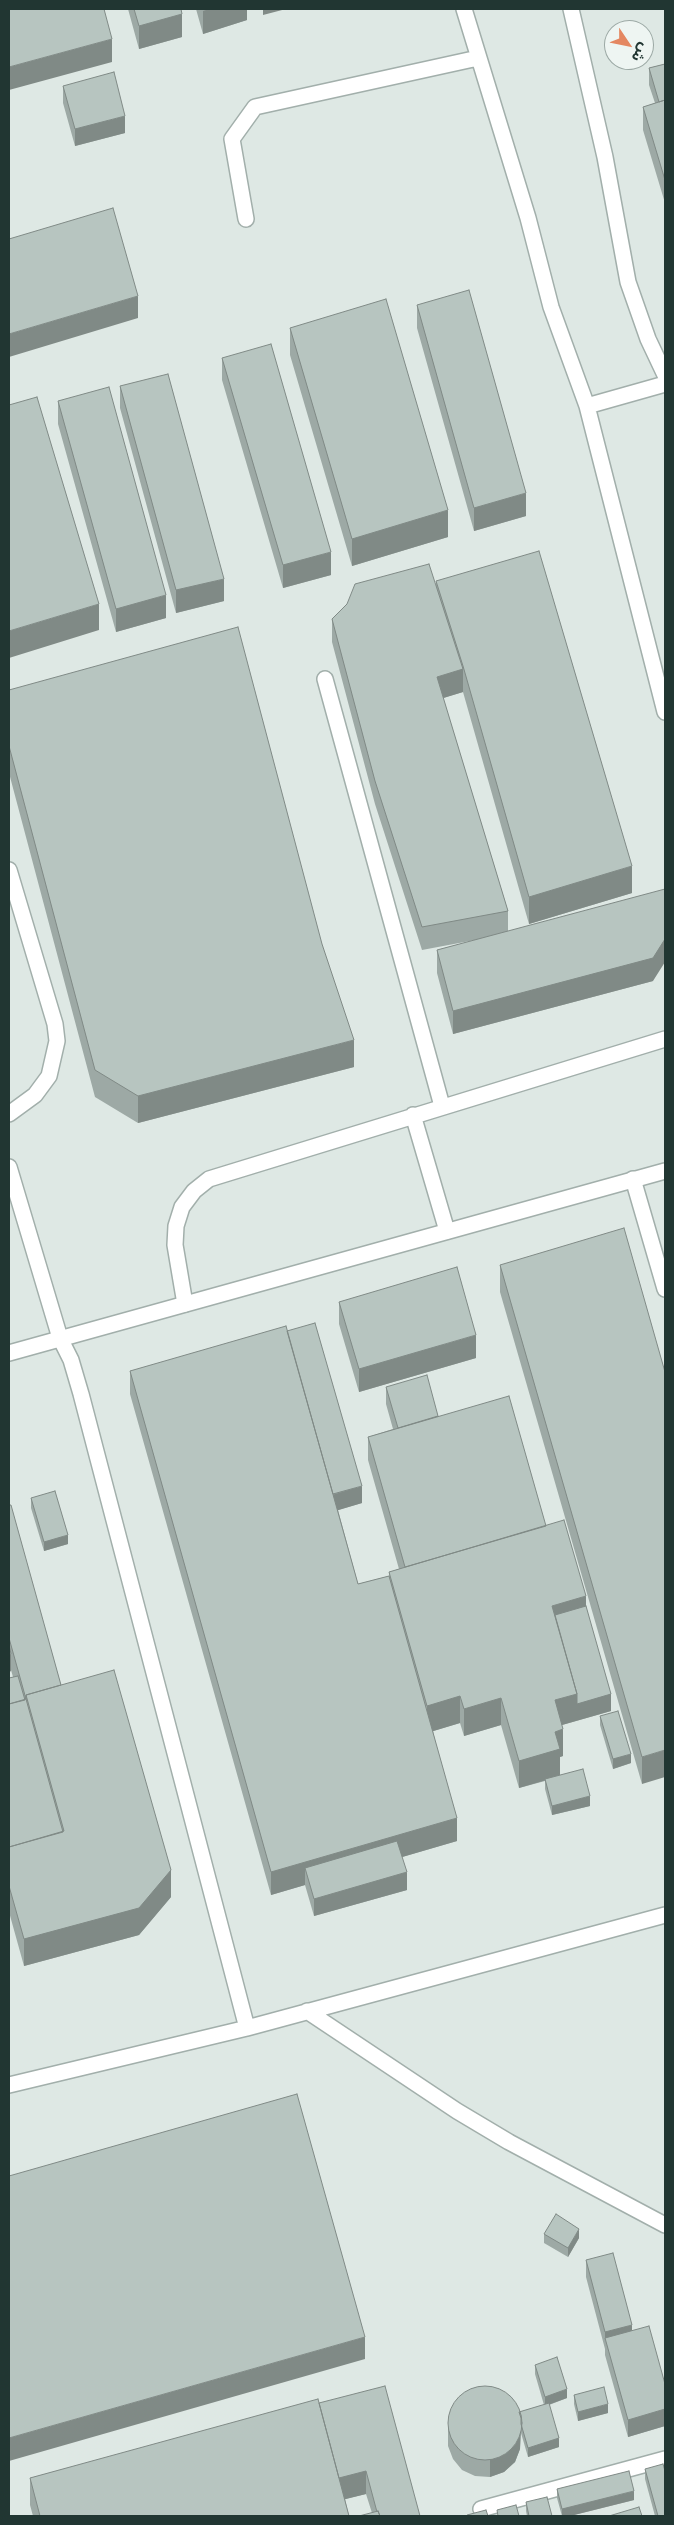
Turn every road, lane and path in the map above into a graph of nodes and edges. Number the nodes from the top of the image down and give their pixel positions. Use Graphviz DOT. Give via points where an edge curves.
graph roads {
  1 [pos="464,9"];
  2 [pos="571,9"];
  3 [pos="478,58"];
  4 [pos="246,219"];
  5 [pos="665,375"];
  6 [pos="665,384"];
  7 [pos="587,406"];
  8 [pos="325,679"];
  9 [pos="665,712"];
  10 [pos="9,870"];
  11 [pos="665,1039"];
  12 [pos="442,1106"];
  13 [pos="9,1114"];
  14 [pos="413,1115"];
  15 [pos="9,1167"];
  16 [pos="665,1171"];
  17 [pos="633,1179"];
  18 [pos="447,1231"];
  19 [pos="665,1289"];
  20 [pos="185,1304"];
  21 [pos="60,1338"];
  22 [pos="9,1352"];
  23 [pos="665,1915"];
  24 [pos="307,2011"];
  25 [pos="246,2028"];
  26 [pos="9,2085"];
  27 [pos="665,2226"];
  28 [pos="665,2459"];
  29 [pos="481,2509"];
  1 -- 3 [label="street"];
  2 -- 5 [label="street" via="605,157 628,282"];
  3 -- 4 [label="street" via="255,107 232,139"];
  3 -- 7 [label="street" via="528,218 551,307"];
  6 -- 7 [label="street"];
  7 -- 9 [label="street"];
  8 -- 12 [label="street"];
  10 -- 13 [label="street" via="55,1024 57,1041 49,1076 35,1095"];
  11 -- 12 [label="street"];
  12 -- 14 [label="street"];
  14 -- 18 [label="street"];
  14 -- 20 [label="street" via="209,1179 194,1191 182,1206 176,1226 175,1245"];
  15 -- 21 [label="street"];
  16 -- 17 [label="street"];
  17 -- 18 [label="street"];
  17 -- 19 [label="street"];
  18 -- 20 [label="street"];
  20 -- 21 [label="street"];
  21 -- 22 [label="street"];
  21 -- 25 [label="street" via="71,1360 81,1394"];
  23 -- 24 [label="street"];
  24 -- 25 [label="street"];
  24 -- 27 [label="street" via="457,2111"];
  25 -- 26 [label="street"];
  28 -- 29 [label="street"];
}
